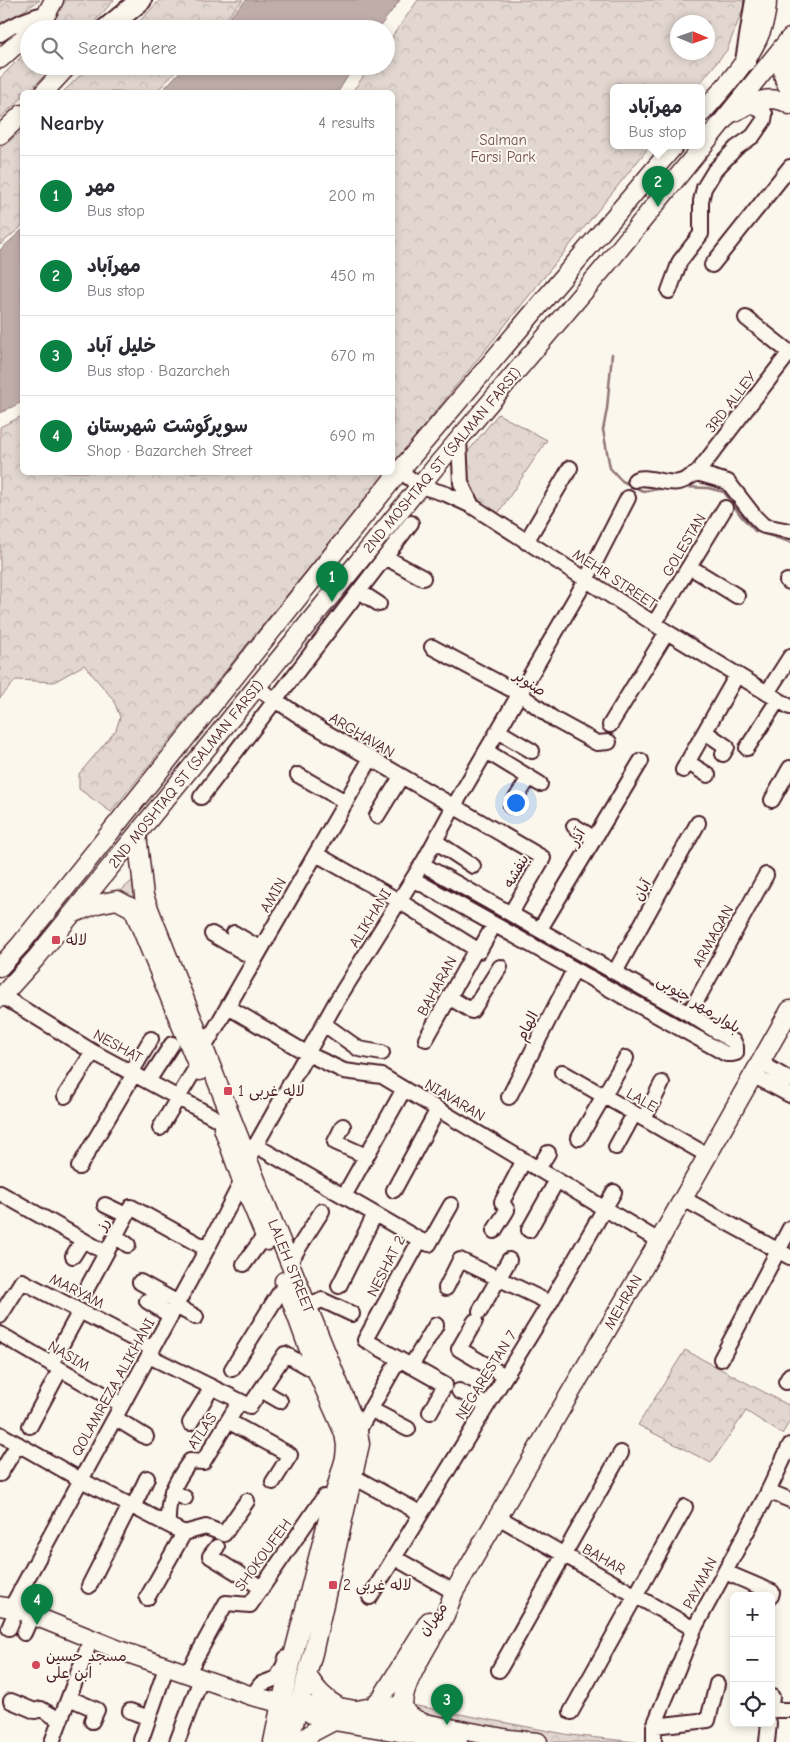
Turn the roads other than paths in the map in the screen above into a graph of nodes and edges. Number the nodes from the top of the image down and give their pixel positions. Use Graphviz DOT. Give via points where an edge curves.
graph roads {
  1 [pos="124,0"];
  2 [pos="141,0"];
  3 [pos="756,0"];
  4 [pos="767,0"];
  5 [pos="51,6"];
  6 [pos="25,20"];
  7 [pos="40,20"];
  8 [pos="107,20"];
  9 [pos="117,20"];
  10 [pos="20,22"];
  11 [pos="0,34"];
  12 [pos="790,40"];
  13 [pos="20,41"];
  14 [pos="0,59"];
  15 [pos="746,61"];
  16 [pos="60,75"];
  17 [pos="46,90"];
  18 [pos="789,97"];
  19 [pos="751,103"];
  20 [pos="705,109"];
  21 [pos="727,115"];
  22 [pos="20,116"];
  23 [pos="20,116"];
  24 [pos="0,127"];
  25 [pos="0,135"];
  26 [pos="705,142"];
  27 [pos="671,149"];
  28 [pos="700,149"];
  29 [pos="790,167"];
  30 [pos="712,265"];
  31 [pos="669,291"];
  32 [pos="746,318"];
  33 [pos="790,352"];
  34 [pos="459,439"];
  35 [pos="570,468"];
  36 [pos="400,471"];
  37 [pos="697,473"];
  38 [pos="635,480"];
  39 [pos="420,486"];
  40 [pos="628,498"];
  41 [pos="472,506"];
  42 [pos="725,508"];
  43 [pos="411,523"];
  44 [pos="790,532"];
  45 [pos="526,542"];
  46 [pos="385,557"];
  47 [pos="690,567"];
  48 [pos="423,578"];
  49 [pos="586,580"];
  50 [pos="359,591"];
  51 [pos="736,596"];
  52 [pos="379,604"];
  53 [pos="654,624"];
  54 [pos="667,632"];
  55 [pos="432,648"];
  56 [pos="790,657"];
  57 [pos="737,675"];
  58 [pos="256,687"];
  59 [pos="520,694"];
  60 [pos="275,700"];
  61 [pos="778,700"];
  62 [pos="610,725"];
  63 [pos="498,731"];
  64 [pos="705,732"];
  65 [pos="609,742"];
  66 [pos="747,748"];
  67 [pos="486,751"];
  68 [pos="532,751"];
  69 [pos="723,754"];
  70 [pos="371,758"];
  71 [pos="641,761"];
  72 [pos="790,768"];
  73 [pos="298,775"];
  74 [pos="708,775"];
  75 [pos="401,777"];
  76 [pos="200,797"];
  77 [pos="772,800"];
  78 [pos="346,802"];
  79 [pos="454,806"];
  80 [pos="511,806"];
  81 [pos="377,816"];
  82 [pos="698,823"];
  83 [pos="574,826"];
  84 [pos="137,834"];
  85 [pos="595,839"];
  86 [pos="435,841"];
  87 [pos="316,854"];
  88 [pos="422,864"];
  89 [pos="474,866"];
  90 [pos="766,875"];
  91 [pos="413,879"];
  92 [pos="399,901"];
  93 [pos="511,913"];
  94 [pos="72,914"];
  95 [pos="494,926"];
  96 [pos="540,929"];
  97 [pos="234,933"];
  98 [pos="212,934"];
  99 [pos="476,949"];
  100 [pos="159,952"];
  101 [pos="258,954"];
  102 [pos="0,967"];
  103 [pos="500,967"];
  104 [pos="574,970"];
  105 [pos="615,972"];
  106 [pos="642,988"];
  107 [pos="1,997"];
  108 [pos="449,997"];
  109 [pos="633,1002"];
  110 [pos="228,1007"];
  111 [pos="790,1010"];
  112 [pos="689,1014"];
  113 [pos="324,1024"];
  114 [pos="151,1039"];
  115 [pos="426,1039"];
  116 [pos="172,1044"];
  117 [pos="204,1048"];
  118 [pos="93,1052"];
  119 [pos="382,1053"];
  120 [pos="308,1054"];
  121 [pos="626,1058"];
  122 [pos="757,1070"];
  123 [pos="194,1071"];
  124 [pos="562,1072"];
  125 [pos="133,1073"];
  126 [pos="790,1080"];
  127 [pos="148,1081"];
  128 [pos="662,1083"];
  129 [pos="404,1089"];
  130 [pos="790,1095"];
  131 [pos="66,1096"];
  132 [pos="604,1096"];
  133 [pos="509,1097"];
  134 [pos="178,1098"];
  135 [pos="438,1109"];
  136 [pos="639,1116"];
  137 [pos="221,1120"];
  138 [pos="343,1126"];
  139 [pos="160,1128"];
  140 [pos="579,1138"];
  141 [pos="616,1147"];
  142 [pos="252,1152"];
  143 [pos="548,1153"];
  144 [pos="366,1156"];
  145 [pos="706,1156"];
  146 [pos="524,1160"];
  147 [pos="79,1167"];
  148 [pos="538,1169"];
  149 [pos="557,1180"];
  150 [pos="242,1181"];
  151 [pos="394,1190"];
  152 [pos="614,1192"];
  153 [pos="0,1193"];
  154 [pos="344,1196"];
  155 [pos="682,1198"];
  156 [pos="105,1205"];
  157 [pos="451,1205"];
  158 [pos="604,1208"];
  159 [pos="322,1211"];
  160 [pos="375,1214"];
  161 [pos="126,1215"];
  162 [pos="265,1224"];
  163 [pos="790,1228"];
  164 [pos="529,1230"];
  165 [pos="494,1231"];
  166 [pos="115,1236"];
  167 [pos="83,1240"];
  168 [pos="420,1240"];
  169 [pos="659,1240"];
  170 [pos="128,1244"];
  171 [pos="207,1249"];
  172 [pos="777,1250"];
  173 [pos="106,1253"];
  174 [pos="73,1256"];
  175 [pos="790,1257"];
  176 [pos="509,1260"];
  177 [pos="289,1263"];
  178 [pos="244,1264"];
  179 [pos="498,1278"];
  180 [pos="140,1282"];
  181 [pos="285,1284"];
  182 [pos="339,1286"];
  183 [pos="446,1288"];
  184 [pos="86,1290"];
  185 [pos="147,1301"];
  186 [pos="550,1303"];
  187 [pos="307,1307"];
  188 [pos="175,1308"];
  189 [pos="80,1311"];
  190 [pos="352,1314"];
  191 [pos="0,1316"];
  192 [pos="196,1317"];
  193 [pos="436,1325"];
  194 [pos="1,1337"];
  195 [pos="151,1352"];
  196 [pos="721,1359"];
  197 [pos="405,1362"];
  198 [pos="56,1367"];
  199 [pos="232,1369"];
  200 [pos="317,1372"];
  201 [pos="505,1376"];
  202 [pos="212,1387"];
  203 [pos="261,1390"];
  204 [pos="459,1391"];
  205 [pos="240,1401"];
  206 [pos="280,1401"];
  207 [pos="122,1405"];
  208 [pos="487,1405"];
  209 [pos="370,1409"];
  210 [pos="430,1412"];
  211 [pos="115,1418"];
  212 [pos="228,1421"];
  213 [pos="190,1424"];
  214 [pos="30,1426"];
  215 [pos="408,1429"];
  216 [pos="358,1431"];
  217 [pos="0,1434"];
  218 [pos="146,1437"];
  219 [pos="18,1444"];
  220 [pos="790,1445"];
  221 [pos="621,1454"];
  222 [pos="0,1474"];
  223 [pos="354,1477"];
  224 [pos="147,1478"];
  225 [pos="81,1480"];
  226 [pos="274,1482"];
  227 [pos="768,1491"];
  228 [pos="333,1499"];
  229 [pos="790,1500"];
  230 [pos="247,1501"];
  231 [pos="132,1506"];
  232 [pos="685,1507"];
  233 [pos="420,1514"];
  234 [pos="498,1517"];
  235 [pos="168,1525"];
  236 [pos="184,1533"];
  237 [pos="217,1547"];
  238 [pos="564,1555"];
  239 [pos="395,1558"];
  240 [pos="725,1572"];
  241 [pos="89,1586"];
  242 [pos="262,1588"];
  243 [pos="454,1592"];
  244 [pos="772,1592"];
  245 [pos="635,1596"];
  246 [pos="370,1597"];
  247 [pos="147,1598"];
  248 [pos="15,1609"];
  249 [pos="305,1623"];
  250 [pos="9,1628"];
  251 [pos="694,1629"];
  252 [pos="24,1633"];
  253 [pos="91,1638"];
  254 [pos="166,1668"];
  255 [pos="499,1670"];
  256 [pos="290,1671"];
  257 [pos="307,1675"];
  258 [pos="194,1676"];
  259 [pos="717,1684"];
  260 [pos="252,1696"];
  261 [pos="382,1697"];
  262 [pos="403,1697"];
  263 [pos="69,1698"];
  264 [pos="11,1700"];
  265 [pos="290,1704"];
  266 [pos="775,1705"];
  267 [pos="790,1710"];
  268 [pos="130,1711"];
  269 [pos="570,1712"];
  270 [pos="343,1713"];
  271 [pos="149,1718"];
  272 [pos="60,1720"];
  273 [pos="92,1721"];
  274 [pos="654,1726"];
  275 [pos="769,1727"];
  276 [pos="426,1734"];
  277 [pos="141,1740"];
  278 [pos="52,1742"];
  279 [pos="176,1742"];
  280 [pos="273,1742"];
  281 [pos="289,1742"];
  282 [pos="301,1742"];
  283 [pos="458,1742"];
  284 [pos="538,1742"];
  285 [pos="654,1742"];
  286 [pos="767,1742"];
  1 -- 8 [label="main road"];
  2 -- 9 [label="highway"];
  3 -- 15 [label="highway"];
  4 -- 15 [label="main road" via="762,29"];
  5 -- 6 [label="street"];
  5 -- 7 [label="main road"];
  10 -- 11 [label="street"];
  12 -- 18 [label="main road" via="782,72"];
  12 -- 21 [label="main road, 2ND MOSHTAQ ST (SALMAN FARSI)"];
  13 -- 14 [label="main road"];
  15 -- 20 [label="main road"];
  16 -- 17 [label="main road"];
  18 -- 19 [label="main road"];
  19 -- 21 [label="main road"];
  19 -- 31 [label="street" via="764,114 764,120 753,136 715,170 704,188 701,234 680,261"];
  21 -- 26 [label="main road, 2ND MOSHTAQ ST (SALMAN FARSI)"];
  22 -- 24 [label="main road"];
  23 -- 25 [label="main road"];
  27 -- 36 [label="main road, 2ND MOSHTAQ ST (SALMAN FARSI)"];
  28 -- 34 [label="main road, 2ND MOSHTAQ ST (SALMAN FARSI)"];
  29 -- 30 [label="street"];
  32 -- 33 [label="street"];
  33 -- 37 [label="street, 3RD ALLEY"];
  34 -- 39 [label="main road, 2ND MOSHTAQ ST (SALMAN FARSI)"];
  34 -- 41 [label="street" via="461,483"];
  35 -- 45 [label="street"];
  36 -- 39 [label="street, MEHR STREET"];
  36 -- 102 [label="main road, 2ND MOSHTAQ ST (SALMAN FARSI)"];
  37 -- 38 [label="street" via="679,482 641,477"];
  37 -- 44 [label="street" via="728,482 764,526"];
  39 -- 41 [label="street, MEHR STREET"];
  39 -- 58 [label="main road, 2ND MOSHTAQ ST (SALMAN FARSI)"];
  40 -- 49 [label="street, ALIKHANI"];
  41 -- 45 [label="street, MEHR STREET"];
  42 -- 47 [label="street, GOLESTAN"];
  43 -- 46 [label="street"];
  45 -- 49 [label="street, MEHR STREET"];
  46 -- 48 [label="street"];
  46 -- 50 [label="street"];
  47 -- 51 [label="street"];
  47 -- 53 [label="street, GOLESTAN"];
  49 -- 53 [label="street, MEHR STREET"];
  49 -- 59 [label="street, ALIKHANI"];
  50 -- 52 [label="street"];
  50 -- 60 [label="street"];
  53 -- 54 [label="street, MEHR STREET"];
  54 -- 57 [label="street, MEHR STREET"];
  54 -- 62 [label="street"];
  55 -- 59 [label="street, صنوبر"];
  56 -- 61 [label="street"];
  57 -- 61 [label="street, MEHR STREET"];
  57 -- 64 [label="street"];
  58 -- 60 [label="street, ARGHAVAN"];
  58 -- 84 [label="main road, 2ND MOSHTAQ ST (SALMAN FARSI)"];
  59 -- 63 [label="street, ALIKHANI"];
  59 -- 65 [label="street, صنوبر" via="555,720 597,743"];
  60 -- 70 [label="street, ARGHAVAN"];
  60 -- 76 [label="street"];
  61 -- 66 [label="street"];
  63 -- 67 [label="street, ALIKHANI"];
  63 -- 68 [label="street"];
  64 -- 69 [label="street" via="727,747"];
  64 -- 74 [label="street" via="685,766"];
  67 -- 79 [label="street, ALIKHANI"];
  67 -- 80 [label="street" via="535,781"];
  70 -- 75 [label="street, ARGHAVAN"];
  70 -- 78 [label="street, AMIN"];
  71 -- 85 [label="street, آذر"];
  72 -- 77 [label="street"];
  73 -- 78 [label="street"];
  75 -- 79 [label="street, ARGHAVAN"];
  75 -- 81 [label="street"];
  78 -- 87 [label="street, AMIN"];
  79 -- 86 [label="street, ALIKHANI"];
  79 -- 93 [label="street, بنفشه" via="543,858"];
  82 -- 105 [label="street, آبان"];
  83 -- 85 [label="street"];
  84 -- 94 [label="main road, 2ND MOSHTAQ ST (SALMAN FARSI)"];
  84 -- 100 [label="main road, LALEH STREET" via="144,896"];
  85 -- 96 [label="street, آذر"];
  86 -- 88 [label="street, ALIKHANI"];
  86 -- 89 [label="street"];
  87 -- 92 [label="street, BAHARAN"];
  87 -- 101 [label="street, AMIN"];
  88 -- 91 [label="street, ALIKHANI"];
  88 -- 93 [label="street, بلوار مهر جنوبی"];
  90 -- 112 [label="street, ARMAQAN"];
  91 -- 92 [label="street, ALIKHANI"];
  91 -- 95 [label="street, بلوار مهر جنوبی"];
  92 -- 99 [label="street, BAHARAN"];
  92 -- 113 [label="street, ALIKHANI"];
  93 -- 96 [label="street, بلوار مهر جنوبی"];
  94 -- 100 [label="main road, LALEH STREET" via="110,900 125,903 132,908"];
  94 -- 107 [label="main road, 2ND MOSHTAQ ST (SALMAN FARSI)"];
  95 -- 99 [label="street" via="479,951"];
  95 -- 104 [label="street, بلوار مهر جنوبی"];
  96 -- 105 [label="street, بلوار مهر جنوبی"];
  97 -- 101 [label="street"];
  98 -- 101 [label="street"];
  99 -- 108 [label="street, BAHARAN"];
  100 -- 117 [label="main road, LALEH STREET"];
  100 -- 137 [label="main road, LALEH STREET"];
  101 -- 110 [label="street, AMIN"];
  103 -- 108 [label="street" via="472,1011"];
  104 -- 109 [label="street, بلوار مهر جنوبی"];
  104 -- 133 [label="street, الهام"];
  105 -- 106 [label="street, بلوار مهر جنوبی"];
  106 -- 109 [label="street"];
  106 -- 112 [label="street, بلوار مهر جنوبی"];
  107 -- 118 [label="street, NESHAT"];
  108 -- 115 [label="street, BAHARAN"];
  109 -- 112 [label="street, بلوار مهر جنوبی" via="726,1054 736,1052 734,1042"];
  110 -- 117 [label="street, AMIN"];
  110 -- 120 [label="street, NIAVARAN"];
  111 -- 122 [label="main road, MEHRAN"];
  113 -- 119 [label="street" via="359,1049"];
  113 -- 120 [label="street, ALIKHANI"];
  114 -- 125 [label="street"];
  116 -- 127 [label="street"];
  117 -- 142 [label="main road, LALEH STREET"];
  118 -- 125 [label="street, NESHAT"];
  118 -- 131 [label="street"];
  120 -- 129 [label="street, NIAVARAN" via="344,1071 382,1076"];
  120 -- 142 [label="street, ALIKHANI"];
  121 -- 132 [label="street"];
  122 -- 126 [label="street"];
  122 -- 130 [label="street"];
  122 -- 145 [label="main road, MEHRAN"];
  123 -- 134 [label="street"];
  124 -- 132 [label="street, LALE"];
  125 -- 127 [label="street, NESHAT"];
  125 -- 147 [label="street"];
  127 -- 134 [label="street, NESHAT"];
  128 -- 136 [label="street"];
  129 -- 135 [label="street, NIAVARAN"];
  129 -- 144 [label="street"];
  132 -- 136 [label="street, LALE"];
  132 -- 140 [label="street"];
  134 -- 137 [label="street, NESHAT"];
  134 -- 139 [label="street"];
  135 -- 146 [label="street, NIAVARAN"];
  135 -- 151 [label="street"];
  136 -- 141 [label="street"];
  136 -- 145 [label="street, LALE"];
  137 -- 150 [label="main road, LALEH STREET"];
  138 -- 144 [label="street" via="335,1142"];
  142 -- 154 [label="street, NESHAT 2"];
  142 -- 162 [label="main road, LALEH STREET"];
  143 -- 148 [label="street"];
  144 -- 154 [label="street"];
  145 -- 155 [label="main road, MEHRAN"];
  146 -- 148 [label="street, NIAVARAN"];
  146 -- 165 [label="street" via="502,1202 507,1210"];
  148 -- 149 [label="street, NIAVARAN"];
  149 -- 158 [label="street, NIAVARAN"];
  149 -- 164 [label="street"];
  150 -- 162 [label="main road, LALEH STREET"];
  150 -- 171 [label="street, QOLAMREZA ALIKHANI"];
  152 -- 158 [label="street, NEGARESTAN 7"];
  153 -- 167 [label="street, رز"];
  154 -- 160 [label="street, NESHAT 2"];
  155 -- 169 [label="main road, MEHRAN"];
  155 -- 172 [label="street"];
  156 -- 161 [label="street"];
  157 -- 168 [label="street" via="429,1244"];
  158 -- 169 [label="street, NIAVARAN"];
  158 -- 186 [label="street, NEGARESTAN 7"];
  159 -- 177 [label="street"];
  160 -- 168 [label="street, NESHAT 2"];
  160 -- 182 [label="street"];
  161 -- 166 [label="street, رز"];
  161 -- 171 [label="street, رز" via="131,1207"];
  162 -- 177 [label="main road, LALEH STREET"];
  162 -- 178 [label="street"];
  162 -- 181 [label="main road, LALEH STREET"];
  163 -- 172 [label="street"];
  166 -- 170 [label="street"];
  166 -- 173 [label="street, رز"];
  167 -- 173 [label="street, رز"];
  167 -- 174 [label="street"];
  168 -- 197 [label="street, NESHAT 2" via="365,1340"];
  169 -- 234 [label="main road, MEHRAN"];
  171 -- 188 [label="street, QOLAMREZA ALIKHANI"];
  172 -- 175 [label="street"];
  172 -- 196 [label="street"];
  173 -- 184 [label="street"];
  176 -- 179 [label="street"];
  177 -- 187 [label="main road, LALEH STREET"];
  179 -- 183 [label="street" via="460,1260"];
  179 -- 186 [label="street"];
  179 -- 201 [label="street" via="460,1349"];
  180 -- 188 [label="street"];
  181 -- 199 [label="street"];
  181 -- 200 [label="main road, LALEH STREET"];
  185 -- 188 [label="street"];
  186 -- 201 [label="street, NEGARESTAN 7"];
  187 -- 190 [label="street" via="322,1300"];
  187 -- 216 [label="main road, LALEH STREET"];
  188 -- 192 [label="street"];
  188 -- 195 [label="street, QOLAMREZA ALIKHANI"];
  189 -- 191 [label="street, MARYAM" via="22,1281"];
  189 -- 195 [label="street, MARYAM"];
  189 -- 198 [label="street"];
  193 -- 197 [label="street"];
  194 -- 198 [label="street, NASIM"];
  195 -- 202 [label="street"];
  195 -- 207 [label="street, QOLAMREZA ALIKHANI"];
  197 -- 209 [label="street"];
  197 -- 210 [label="street, NESHAT 2" via="445,1385"];
  198 -- 207 [label="street, NASIM"];
  198 -- 214 [label="street"];
  200 -- 203 [label="street" via="285,1354"];
  200 -- 228 [label="main road, LALEH STREET" via="344,1433 346,1446"];
  201 -- 208 [label="street, NEGARESTAN 7"];
  202 -- 205 [label="street"];
  202 -- 213 [label="street"];
  203 -- 205 [label="street" via="250,1406"];
  203 -- 206 [label="street"];
  204 -- 208 [label="street"];
  205 -- 212 [label="street, ATLAS"];
  207 -- 211 [label="street, QOLAMREZA ALIKHANI"];
  208 -- 233 [label="street, NEGARESTAN 7"];
  209 -- 215 [label="street"];
  209 -- 216 [label="street"];
  211 -- 218 [label="street"];
  211 -- 225 [label="street, QOLAMREZA ALIKHANI"];
  212 -- 226 [label="street" via="290,1454"];
  212 -- 235 [label="street, ATLAS" via="203,1462 190,1461 176,1481 178,1495 167,1506"];
  216 -- 223 [label="main road, LALEH STREET" via="360,1444"];
  217 -- 219 [label="street"];
  219 -- 222 [label="street"];
  219 -- 225 [label="street"];
  220 -- 227 [label="street, PAYMAN"];
  221 -- 238 [label="street"];
  223 -- 233 [label="street"];
  223 -- 249 [label="main road, LALEH STREET"];
  224 -- 231 [label="street"];
  225 -- 231 [label="street"];
  225 -- 248 [label="street, QOLAMREZA ALIKHANI"];
  227 -- 229 [label="street"];
  227 -- 240 [label="street, PAYMAN"];
  228 -- 242 [label="street, SHOKOUFEH" via="324,1497"];
  228 -- 249 [label="main road, LALEH STREET"];
  230 -- 236 [label="street" via="224,1534 206,1527"];
  231 -- 235 [label="street"];
  231 -- 241 [label="street"];
  232 -- 245 [label="street"];
  233 -- 239 [label="street, NEGARESTAN 7"];
  234 -- 238 [label="street, BAHAR"];
  234 -- 243 [label="main road, MEHRAN"];
  235 -- 236 [label="street"];
  236 -- 247 [label="street"];
  237 -- 242 [label="street" via="210,1556"];
  238 -- 245 [label="street, BAHAR"];
  238 -- 255 [label="street"];
  239 -- 243 [label="street"];
  239 -- 246 [label="street, NEGARESTAN 7"];
  240 -- 244 [label="street"];
  240 -- 251 [label="street, PAYMAN"];
  242 -- 258 [label="street, SHOKOUFEH" via="250,1605 226,1604"];
  243 -- 261 [label="main road, مهران" via="432,1616"];
  243 -- 262 [label="main road, مهران"];
  245 -- 251 [label="street, BAHAR"];
  245 -- 269 [label="street"];
  248 -- 250 [label="street"];
  248 -- 252 [label="street"];
  248 -- 253 [label="main road"];
  249 -- 256 [label="main road, LALEH STREET"];
  249 -- 257 [label="main road, LALEH STREET"];
  249 -- 260 [label="street" via="277,1678 261,1684"];
  251 -- 274 [label="street, PAYMAN"];
  253 -- 254 [label="main road"];
  253 -- 263 [label="street"];
  254 -- 258 [label="main road"];
  254 -- 271 [label="street"];
  256 -- 260 [label="main road" via="271,1688"];
  256 -- 265 [label="main road, LALEH STREET"];
  257 -- 265 [label="main road, LALEH STREET"];
  257 -- 270 [label="main road" via="320,1694"];
  258 -- 260 [label="main road"];
  258 -- 279 [label="street"];
  259 -- 274 [label="street" via="708,1720"];
  260 -- 265 [label="main road"];
  261 -- 262 [label="street" via="393,1706"];
  261 -- 270 [label="main road, مهران" via="372,1707"];
  262 -- 276 [label="main road" via="404,1709"];
  263 -- 272 [label="street"];
  263 -- 273 [label="street" via="97,1710"];
  264 -- 272 [label="street" via="35,1711 40,1709"];
  265 -- 270 [label="main road" via="315,1716"];
  265 -- 280 [label="main road"];
  265 -- 281 [label="main road"];
  266 -- 267 [label="street"];
  268 -- 271 [label="street"];
  270 -- 276 [label="main road"];
  270 -- 276 [label="main road"];
  270 -- 282 [label="main road, مهران"];
  271 -- 277 [label="street"];
  272 -- 278 [label="street"];
  274 -- 285 [label="street, PAYMAN"];
  275 -- 286 [label="street"];
  276 -- 283 [label="main road"];
  276 -- 284 [label="main road"];
}
